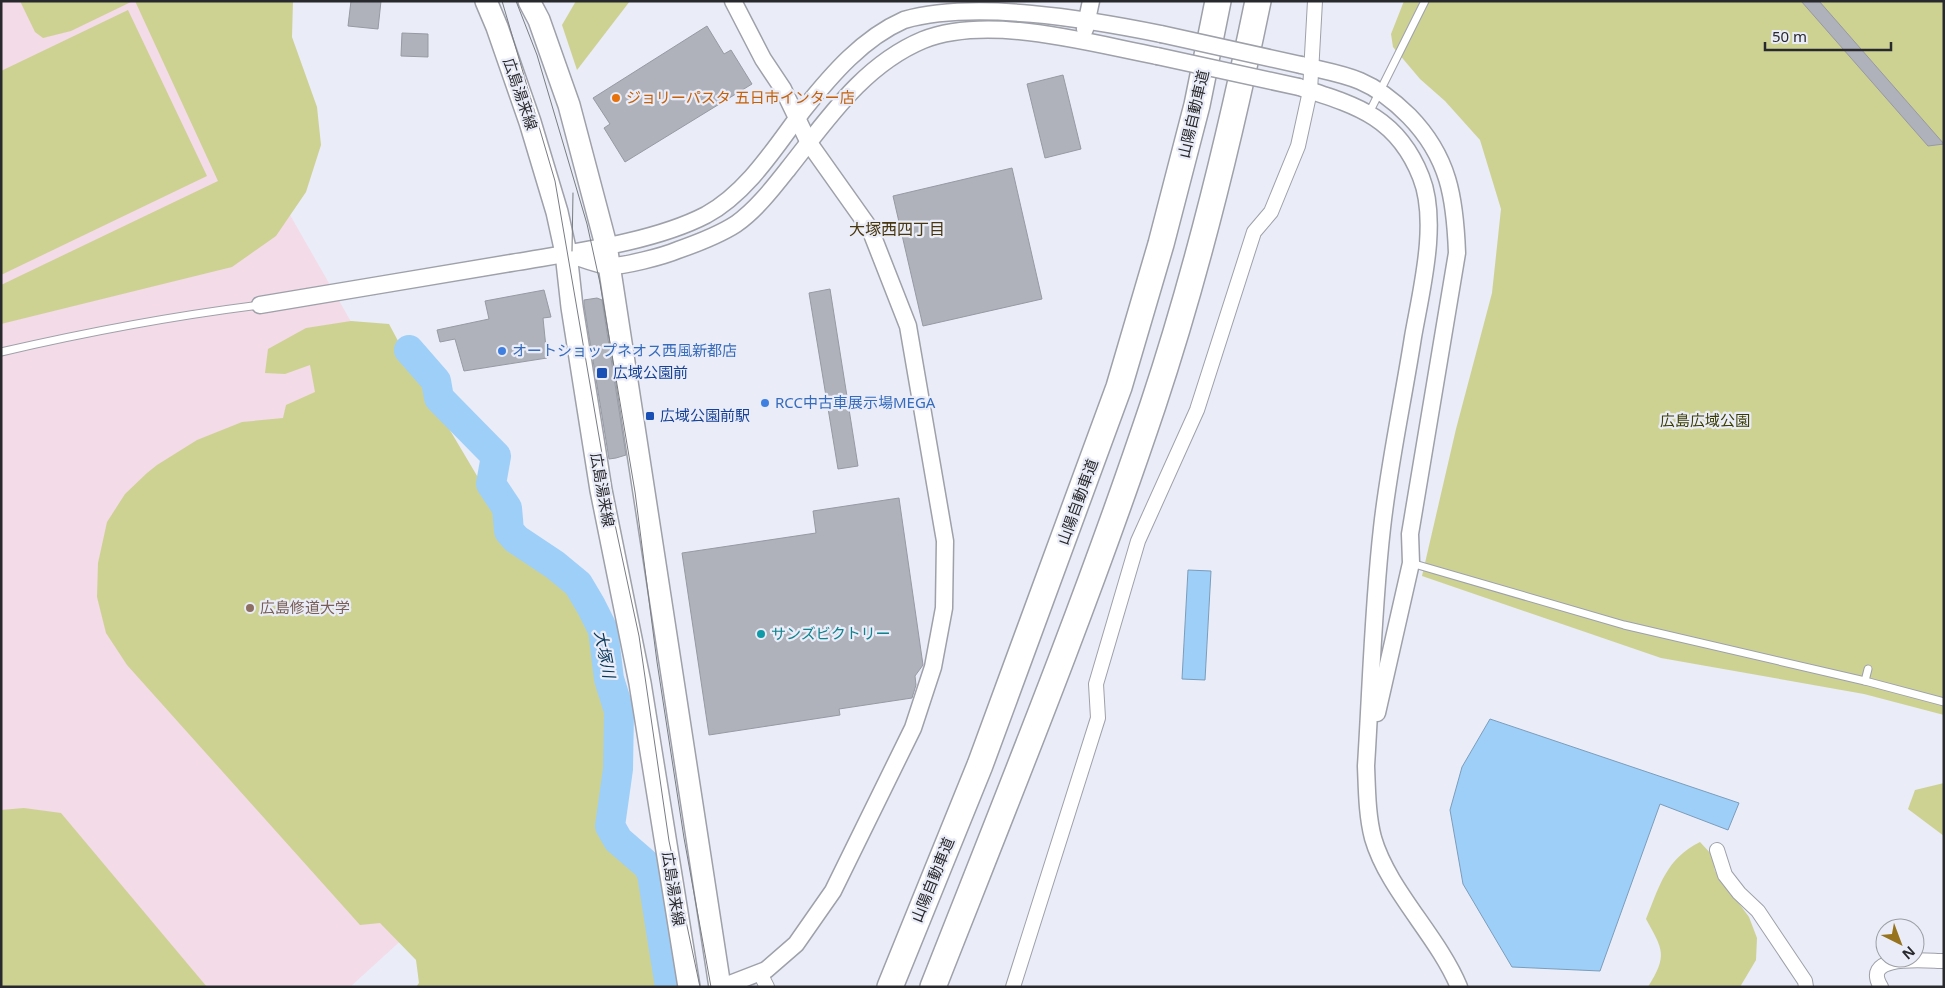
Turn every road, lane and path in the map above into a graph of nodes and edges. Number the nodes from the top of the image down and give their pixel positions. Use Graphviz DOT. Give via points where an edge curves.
graph roads {
  1 [pos="486,1"];
  2 [pos="529,1"];
  3 [pos="733,1"];
  4 [pos="1091,1"];
  5 [pos="1218,1"];
  6 [pos="1258,1"];
  7 [pos="1315,1"];
  8 [pos="1425,1"];
  9 [pos="1087,19"];
  10 [pos="1082,41"];
  11 [pos="1306,66"];
  12 [pos="1304,89"];
  13 [pos="1379,91"];
  14 [pos="1369,113"];
  15 [pos="798,118"];
  16 [pos="808,143"];
  17 [pos="606,245"];
  18 [pos="566,254"];
  19 [pos="609,266"];
  20 [pos="260,306"];
  21 [pos="1,352"];
  22 [pos="1411,563"];
  23 [pos="1868,668"];
  24 [pos="1865,680"];
  25 [pos="1944,702"];
  26 [pos="1366,766"];
  27 [pos="1717,850"];
  28 [pos="1944,962"];
  29 [pos="764,980"];
  30 [pos="689,987"];
  31 [pos="721,987"];
  32 [pos="890,987"];
  33 [pos="933,987"];
  34 [pos="1013,987"];
  35 [pos="1459,987"];
  36 [pos="1806,987"];
  37 [pos="1881,987"];
  1 -- 18 [label="main road, 広島湯来線" via="530,122 558,212"];
  2 -- 17 [label="main road, 広島湯来線" via="539,20 569,105"];
  3 -- 15 [label="street"];
  4 -- 9 [label="street"];
  5 -- 32 [label="highway, 山陽自動車道" via="1197,105 1161,244 1118,387 980,765"];
  6 -- 33 [label="highway" via="1232,124 1198,254 1153,403 1091,580"];
  7 -- 11 [label="street"];
  8 -- 13 [label="lane"];
  9 -- 10 [label="street"];
  9 -- 11 [label="street, bridge"];
  9 -- 15 [label="street" via="996,6 929,11 903,20 875,37 832,74"];
  10 -- 12 [label="street, bridge"];
  10 -- 16 [label="street" via="1014,30 952,32 923,40 888,58 845,96"];
  11 -- 12 [label="street"];
  11 -- 13 [label="street" via="1359,80"];
  12 -- 14 [label="street" via="1343,100"];
  12 -- 34 [label="street" via="1298,146 1271,212 1254,232 1197,410 1138,541 1096,684 1098,718"];
  13 -- 14 [label="lane"];
  13 -- 22 [label="street" via="1394,100 1423,130 1440,156 1455,214 1457,253 1410,534"];
  14 -- 26 [label="street" via="1380,119 1404,144 1421,178 1430,226 1382,530"];
  15 -- 16 [label="street"];
  15 -- 17 [label="street" via="740,190 707,214 666,230"];
  16 -- 19 [label="street" via="769,193 737,223 701,242 670,253"];
  16 -- 29 [label="street" via="870,229 908,326 945,541 944,608 934,667 913,728 833,891 796,944 766,970"];
  17 -- 18 [label="street"];
  17 -- 19 [label="main road, 広島湯来線"];
  18 -- 19 [label="street"];
  18 -- 20 [label="street"];
  18 -- 30 [label="main road, 広島湯来線" via="601,490 640,683"];
  19 -- 31 [label="main road, 広島湯来線"];
  20 -- 21 [label="lane" via="194,313"];
  22 -- 24 [label="lane" via="1624,625"];
  22 -- 26 [label="street"];
  23 -- 24 [label="lane"];
  24 -- 25 [label="lane"];
  26 -- 35 [label="street" via="1367,800 1374,839 1390,874 1451,968"];
  27 -- 36 [label="street" via="1725,875 1758,911"];
  28 -- 37 [label="street" via="1897,961 1881,965 1876,979"];
  29 -- 31 [label="street"];
}
